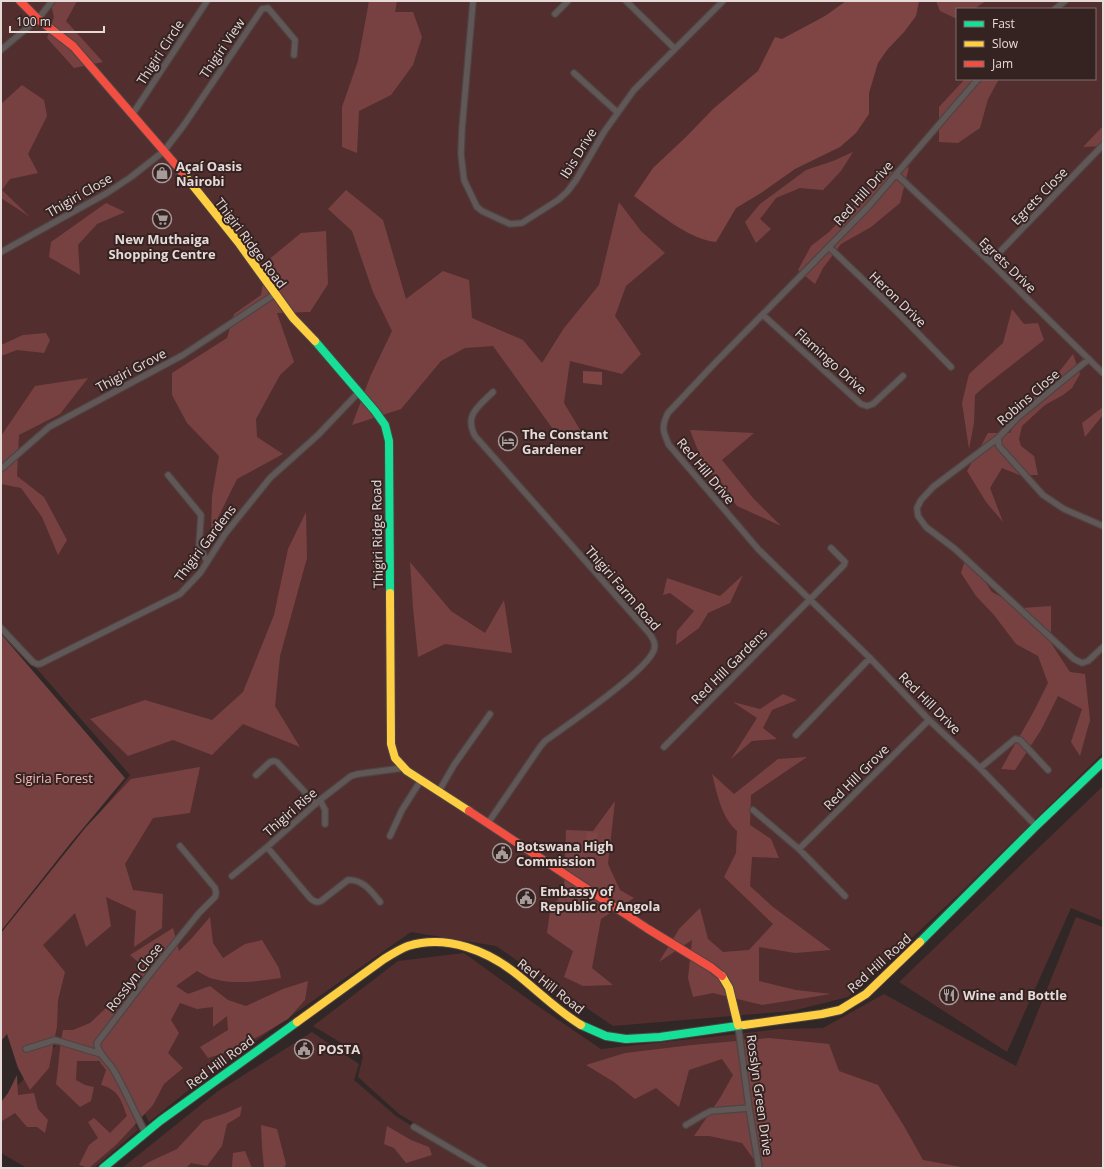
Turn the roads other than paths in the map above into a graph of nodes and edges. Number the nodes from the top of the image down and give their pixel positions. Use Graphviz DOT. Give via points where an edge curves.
graph roads {
  1 [pos="20,1"];
  2 [pos="52,1"];
  3 [pos="207,1"];
  4 [pos="473,1"];
  5 [pos="568,1"];
  6 [pos="626,1"];
  7 [pos="723,1"];
  8 [pos="1065,1"];
  9 [pos="1056,8"];
  10 [pos="555,14"];
  11 [pos="38,19"];
  12 [pos="674,48"];
  13 [pos="1,50"];
  14 [pos="294,55"];
  15 [pos="574,73"];
  16 [pos="977,80"];
  17 [pos="617,112"];
  18 [pos="132,115"];
  19 [pos="1103,145"];
  20 [pos="164,151"];
  21 [pos="896,174"];
  22 [pos="829,247"];
  23 [pos="1,252"];
  24 [pos="990,262"];
  25 [pos="275,294"];
  26 [pos="763,315"];
  27 [pos="1089,359"];
  28 [pos="951,367"];
  29 [pos="1103,373"];
  30 [pos="903,376"];
  31 [pos="359,392"];
  32 [pos="493,392"];
  33 [pos="998,438"];
  34 [pos="1,469"];
  35 [pos="168,475"];
  36 [pos="1103,526"];
  37 [pos="831,548"];
  38 [pos="208,561"];
  39 [pos="810,600"];
  40 [pos="1,628"];
  41 [pos="1103,647"];
  42 [pos="870,658"];
  43 [pos="490,714"];
  44 [pos="929,720"];
  45 [pos="796,735"];
  46 [pos="664,747"];
  47 [pos="1103,762"];
  48 [pos="402,768"];
  49 [pos="980,768"];
  50 [pos="1048,770"];
  51 [pos="256,775"];
  52 [pos="421,780"];
  53 [pos="439,792"];
  54 [pos="318,802"];
  55 [pos="752,810"];
  56 [pos="488,823"];
  57 [pos="325,824"];
  58 [pos="1036,826"];
  59 [pos="390,836"];
  60 [pos="180,846"];
  61 [pos="267,847"];
  62 [pos="799,849"];
  63 [pos="232,876"];
  64 [pos="845,896"];
  65 [pos="380,902"];
  66 [pos="738,1025"];
  67 [pos="26,1049"];
  68 [pos="101,1054"];
  69 [pos="749,1108"];
  70 [pos="686,1125"];
  71 [pos="414,1127"];
  72 [pos="145,1132"];
  73 [pos="103,1168"];
  74 [pos="484,1168"];
  75 [pos="759,1168"];
  1 -- 11 [label="street, Thigiri Ridge Road"];
  2 -- 11 [label="street"];
  3 -- 18 [label="street, Thigiri Circle"];
  4 -- 17 [label="street, Ibis Drive" via="461,154 464,180 477,207 482,211 510,224 522,223 558,200 576,180"];
  5 -- 10 [label="street"];
  6 -- 12 [label="street"];
  7 -- 12 [label="street, Ibis Drive"];
  8 -- 9 [label="street"];
  11 -- 13 [label="street"];
  11 -- 18 [label="street, Thigiri Ridge Road" via="72,46"];
  12 -- 17 [label="street, Ibis Drive"];
  14 -- 20 [label="street, Thigiri View" via="295,40 268,8 262,9 184,126"];
  15 -- 17 [label="street"];
  16 -- 21 [label="street, Red Hill Drive"];
  18 -- 20 [label="street, Thigiri Ridge Road"];
  19 -- 24 [label="street, Egrets Close"];
  20 -- 23 [label="street, Thigiri Close" via="107,193"];
  20 -- 25 [label="street, Thigiri Ridge Road" via="238,242"];
  21 -- 22 [label="street, Red Hill Drive"];
  21 -- 24 [label="street, Egrets Drive"];
  22 -- 26 [label="street, Red Hill Drive"];
  22 -- 28 [label="street, Heron Drive"];
  24 -- 27 [label="street, Egrets Drive"];
  25 -- 31 [label="street, Thigiri Ridge Road"];
  25 -- 34 [label="street, Thigiri Grove" via="183,355 49,427"];
  26 -- 30 [label="street, Flamingo Drive" via="861,404 873,404"];
  26 -- 39 [label="street, Red Hill Drive" via="668,413 663,429 669,445 759,550"];
  27 -- 29 [label="street, Egrets Drive"];
  27 -- 33 [label="street, Robins Close" via="1016,419"];
  31 -- 38 [label="street, Thigiri Gardens" via="318,435 270,478 225,534"];
  31 -- 48 [label="street, Thigiri Ridge Road" via="385,425 388,441 392,744 393,754"];
  32 -- 56 [label="street, Thigiri Farm Road" via="472,415 470,422 475,436 654,640 654,644 651,656 642,666 545,741"];
  33 -- 36 [label="street, Robins Close" via="999,446 1043,495 1064,510"];
  33 -- 41 [label="street" via="933,487 921,500 917,508 918,516 926,527 955,549 1074,659 1082,663 1088,661"];
  35 -- 38 [label="street" via="201,515 199,546"];
  37 -- 39 [label="street, Red Hill Gardens" via="845,562 844,565"];
  38 -- 40 [label="street, Thigiri Gardens" via="185,589 174,598 44,663 37,664"];
  39 -- 42 [label="street, Red Hill Drive"];
  39 -- 46 [label="street, Red Hill Gardens"];
  42 -- 44 [label="street, Red Hill Drive"];
  42 -- 45 [label="street"];
  43 -- 53 [label="street" via="454,765"];
  44 -- 49 [label="street, Red Hill Drive"];
  44 -- 62 [label="street, Red Hill Grove"];
  47 -- 58 [label="street, Red Hill Road"];
  48 -- 52 [label="street, Thigiri Ridge Road"];
  48 -- 54 [label="street, Thigiri Rise" via="350,776"];
  49 -- 50 [label="street" via="1017,739"];
  49 -- 58 [label="street, Red Hill Drive"];
  51 -- 54 [label="street" via="270,762 277,762"];
  52 -- 53 [label="street, Thigiri Ridge Road"];
  52 -- 59 [label="street" via="402,810"];
  53 -- 56 [label="street, Thigiri Ridge Road"];
  54 -- 57 [label="street" via="325,810"];
  54 -- 61 [label="street, Thigiri Rise"];
  55 -- 62 [label="street"];
  56 -- 66 [label="street, Thigiri Ridge Road" via="718,973 729,988"];
  58 -- 66 [label="street, Red Hill Road" via="866,994 840,1010"];
  60 -- 68 [label="street, Rosslyn Close" via="215,888 215,897 99,1039 97,1048"];
  61 -- 63 [label="street"];
  61 -- 65 [label="street, Thigiri Rise" via="315,902 322,900 348,880 352,880 368,887"];
  62 -- 64 [label="street"];
  66 -- 69 [label="street, Rosslyn Green Drive"];
  66 -- 72 [label="street, Red Hill Road" via="639,1039 606,1036 563,1014 509,968 483,952 456,944 415,944 384,959"];
  67 -- 68 [label="street" via="55,1040"];
  68 -- 72 [label="street" via="113,1069"];
  69 -- 70 [label="street" via="711,1111"];
  69 -- 75 [label="street, Rosslyn Green Drive"];
  71 -- 74 [label="street"];
  72 -- 73 [label="street, Red Hill Road"];
}
